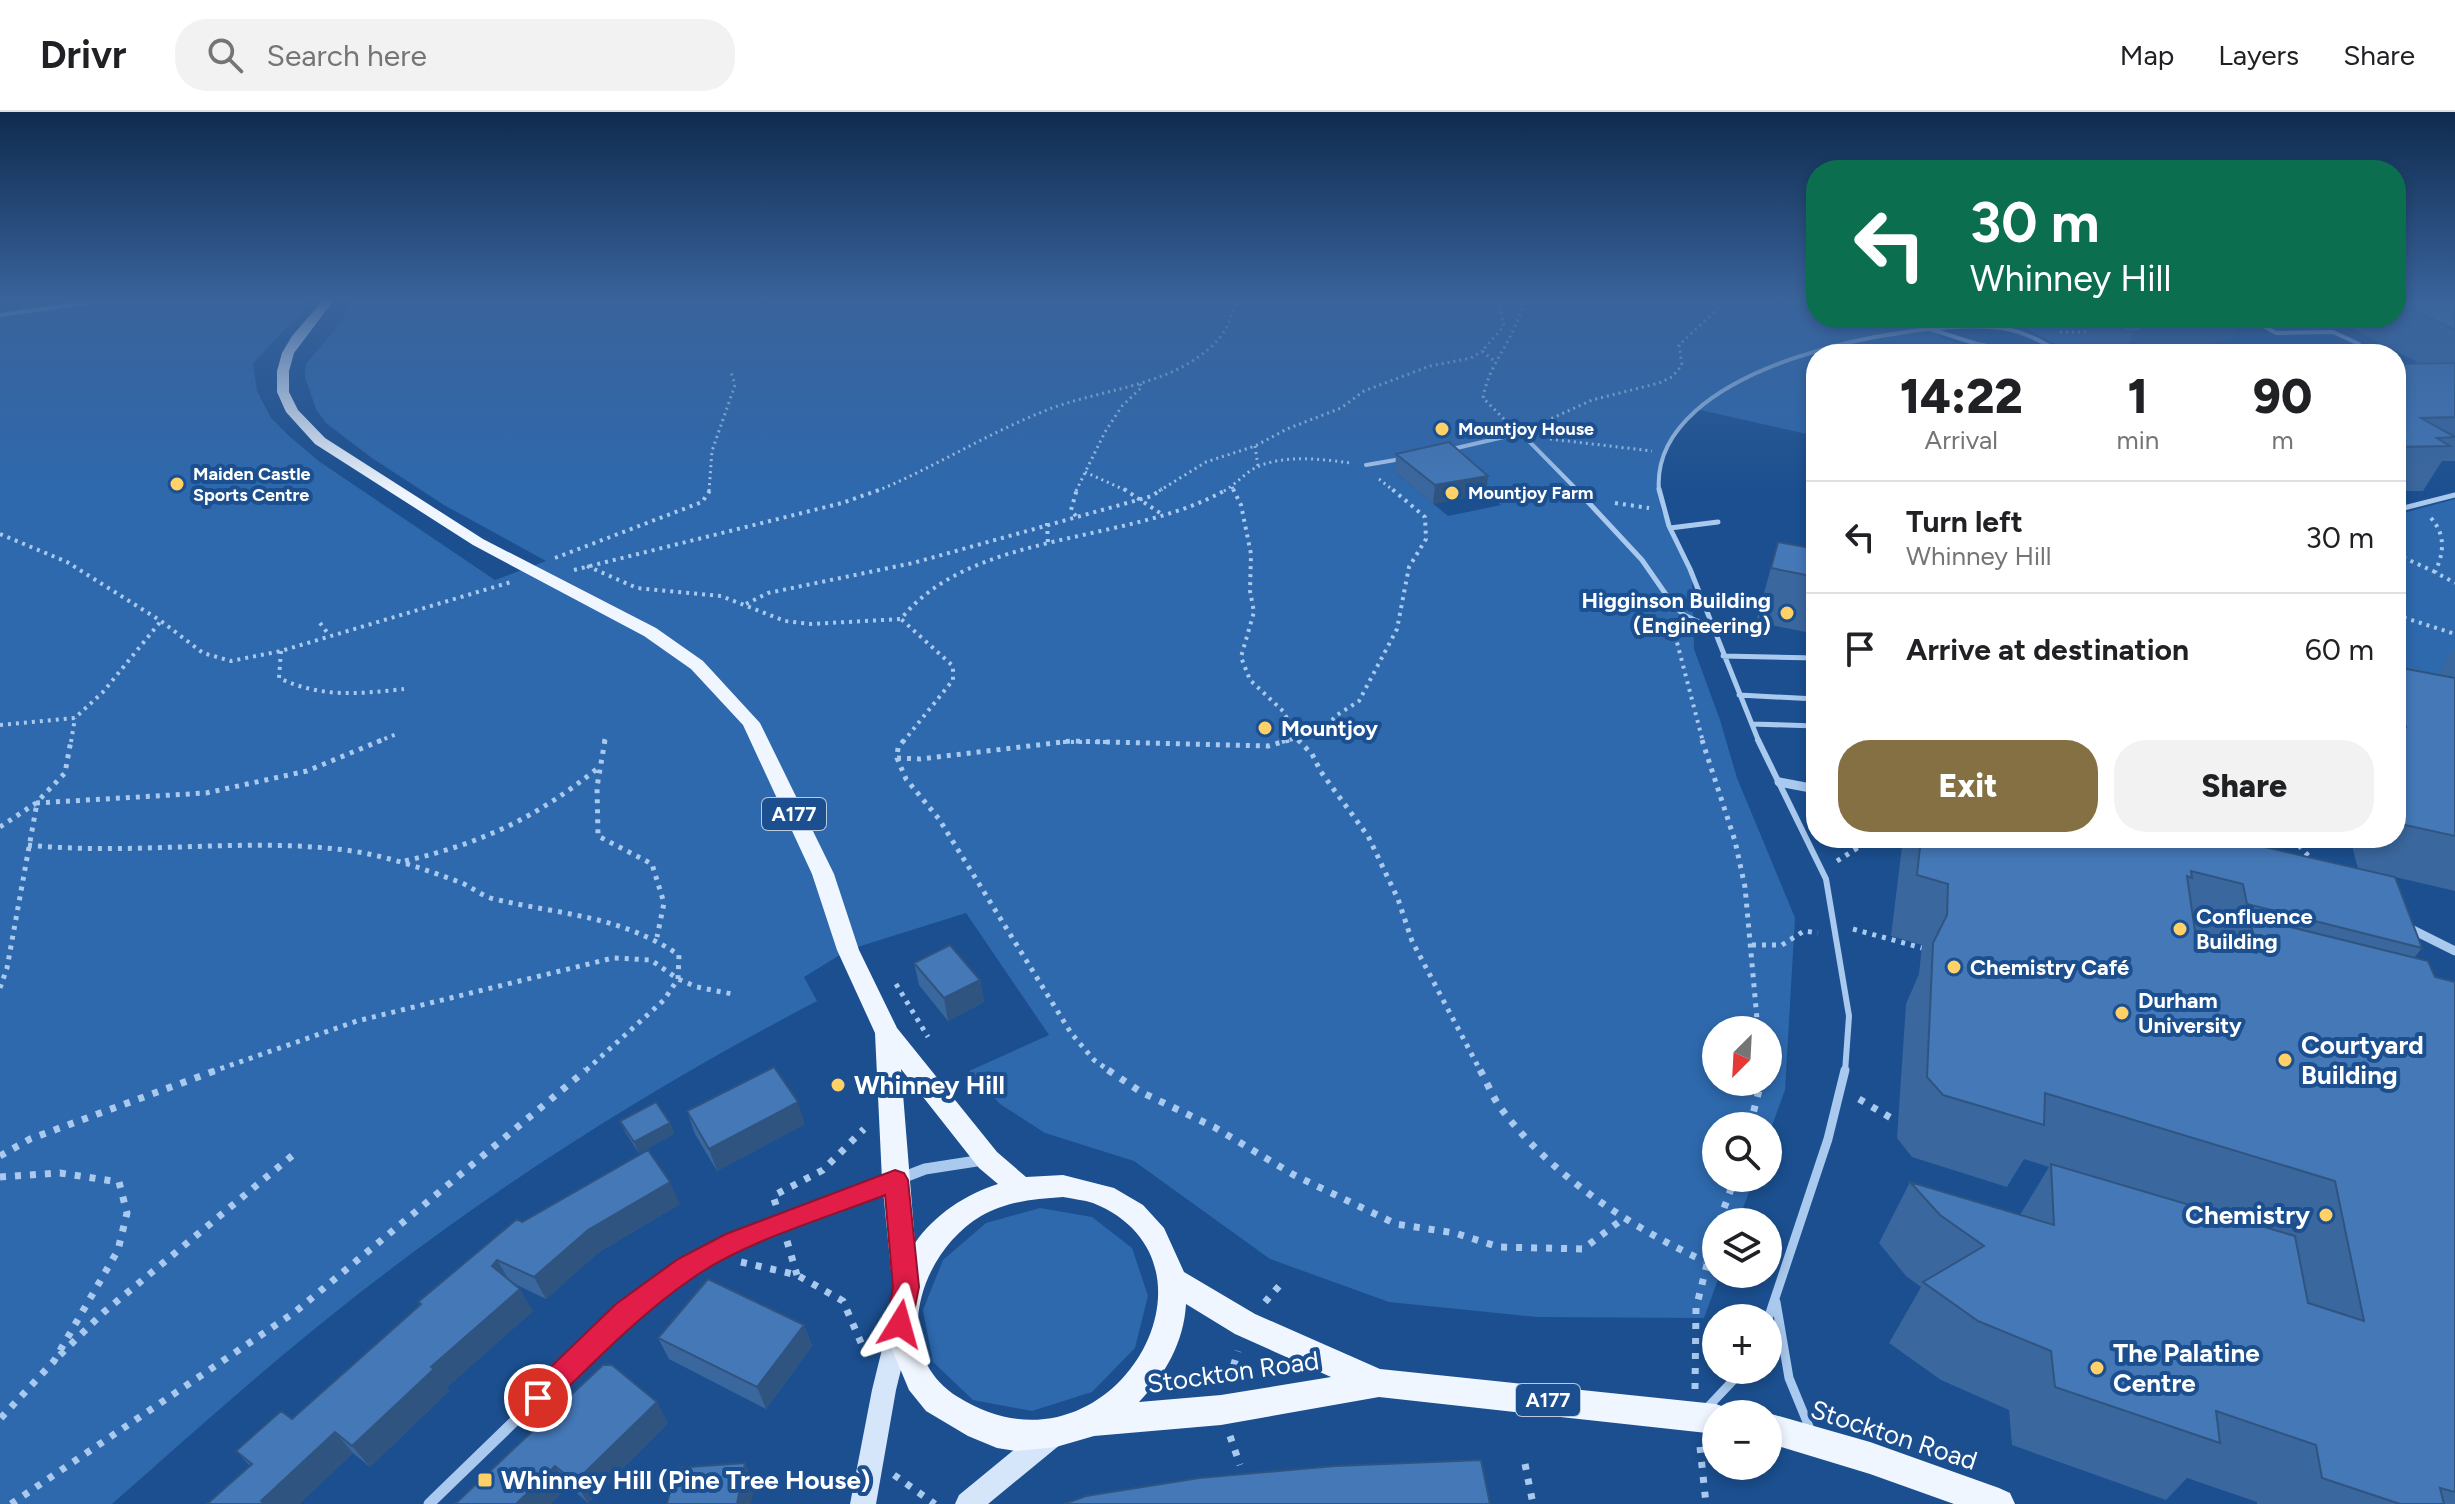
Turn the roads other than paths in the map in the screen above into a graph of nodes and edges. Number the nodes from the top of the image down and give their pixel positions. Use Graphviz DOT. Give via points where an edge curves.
graph roads {
  1 [pos="285,365"];
  2 [pos="1771,365"];
  3 [pos="1445,450"];
  4 [pos="1405,458"];
  5 [pos="1366,465"];
  6 [pos="2455,495"];
  7 [pos="2406,506"];
  8 [pos="1718,522"];
  9 [pos="1670,528"];
  10 [pos="1712,628"];
  11 [pos="1723,656"];
  12 [pos="1806,658"];
  13 [pos="1739,695"];
  14 [pos="1806,698"];
  15 [pos="1752,724"];
  16 [pos="1806,726"];
  17 [pos="1779,782"];
  18 [pos="1806,787"];
  19 [pos="1806,835"];
  20 [pos="1813,848"];
  21 [pos="2393,922"];
  22 [pos="2455,951"];
  23 [pos="887,1033"];
  24 [pos="988,1160"];
  25 [pos="895,1180"];
  26 [pos="1021,1188"];
  27 [pos="1174,1281"];
  28 [pos="906,1287"];
  29 [pos="1776,1302"];
  30 [pos="900,1324"];
  31 [pos="1379,1383"];
  32 [pos="1732,1384"];
  33 [pos="1719,1400"];
  34 [pos="1702,1416"];
  35 [pos="1094,1421"];
  36 [pos="1060,1429"];
  37 [pos="1782,1432"];
  38 [pos="1814,1440"];
  39 [pos="429,1504"];
  40 [pos="863,1504"];
  41 [pos="968,1504"];
  42 [pos="1999,1504"];
  1 -- 23 [label="main road, A177" via="283,392 292,412 320,441 493,551 650,632 697,665 751,723 823,874 848,950"];
  2 -- 9 [label="lane" via="1723,388 1683,422 1658,477 1661,510"];
  3 -- 10 [label="lane" via="1523,435 1642,560 1674,606"];
  4 -- 5 [label="lane"];
  6 -- 7 [label="lane"];
  8 -- 9 [label="lane"];
  9 -- 10 [label="lane"];
  10 -- 11 [label="lane"];
  11 -- 12 [label="lane"];
  11 -- 13 [label="lane"];
  13 -- 14 [label="lane"];
  13 -- 15 [label="lane"];
  15 -- 16 [label="lane"];
  15 -- 17 [label="lane"];
  17 -- 18 [label="street"];
  17 -- 19 [label="lane"];
  20 -- 29 [label="lane" via="1824,870 1834,924 1849,1017 1847,1051"];
  21 -- 22 [label="street"];
  23 -- 24 [label="main road, A177"];
  23 -- 25 [label="main road, A177"];
  24 -- 25 [label="street" via="925,1169"];
  24 -- 26 [label="main road, A177"];
  25 -- 28 [label="main road, A177"];
  25 -- 39 [label="street" via="735,1242 687,1267 626,1313"];
  26 -- 27 [label="main road" via="1063,1186 1103,1195 1137,1215 1162,1244"];
  26 -- 28 [label="main road" via="984,1201 950,1223 923,1252"];
  27 -- 31 [label="main road, Stockton Road / A177" via="1245,1324"];
  27 -- 35 [label="main road" via="1173,1318 1159,1356 1132,1390"];
  28 -- 30 [label="main road"];
  29 -- 38 [label="lane" via="1789,1378"];
  30 -- 36 [label="main road" via="910,1365 935,1401 975,1425 1016,1437"];
  30 -- 40 [label="street"];
  31 -- 34 [label="main road, Stockton Road / A177"];
  31 -- 35 [label="main road, Stockton Road" via="1221,1410"];
  32 -- 33 [label="lane"];
  35 -- 36 [label="main road"];
  36 -- 41 [label="street"];
  37 -- 38 [label="main road, Stockton Road"];
  38 -- 42 [label="main road, Stockton Road"];
}
